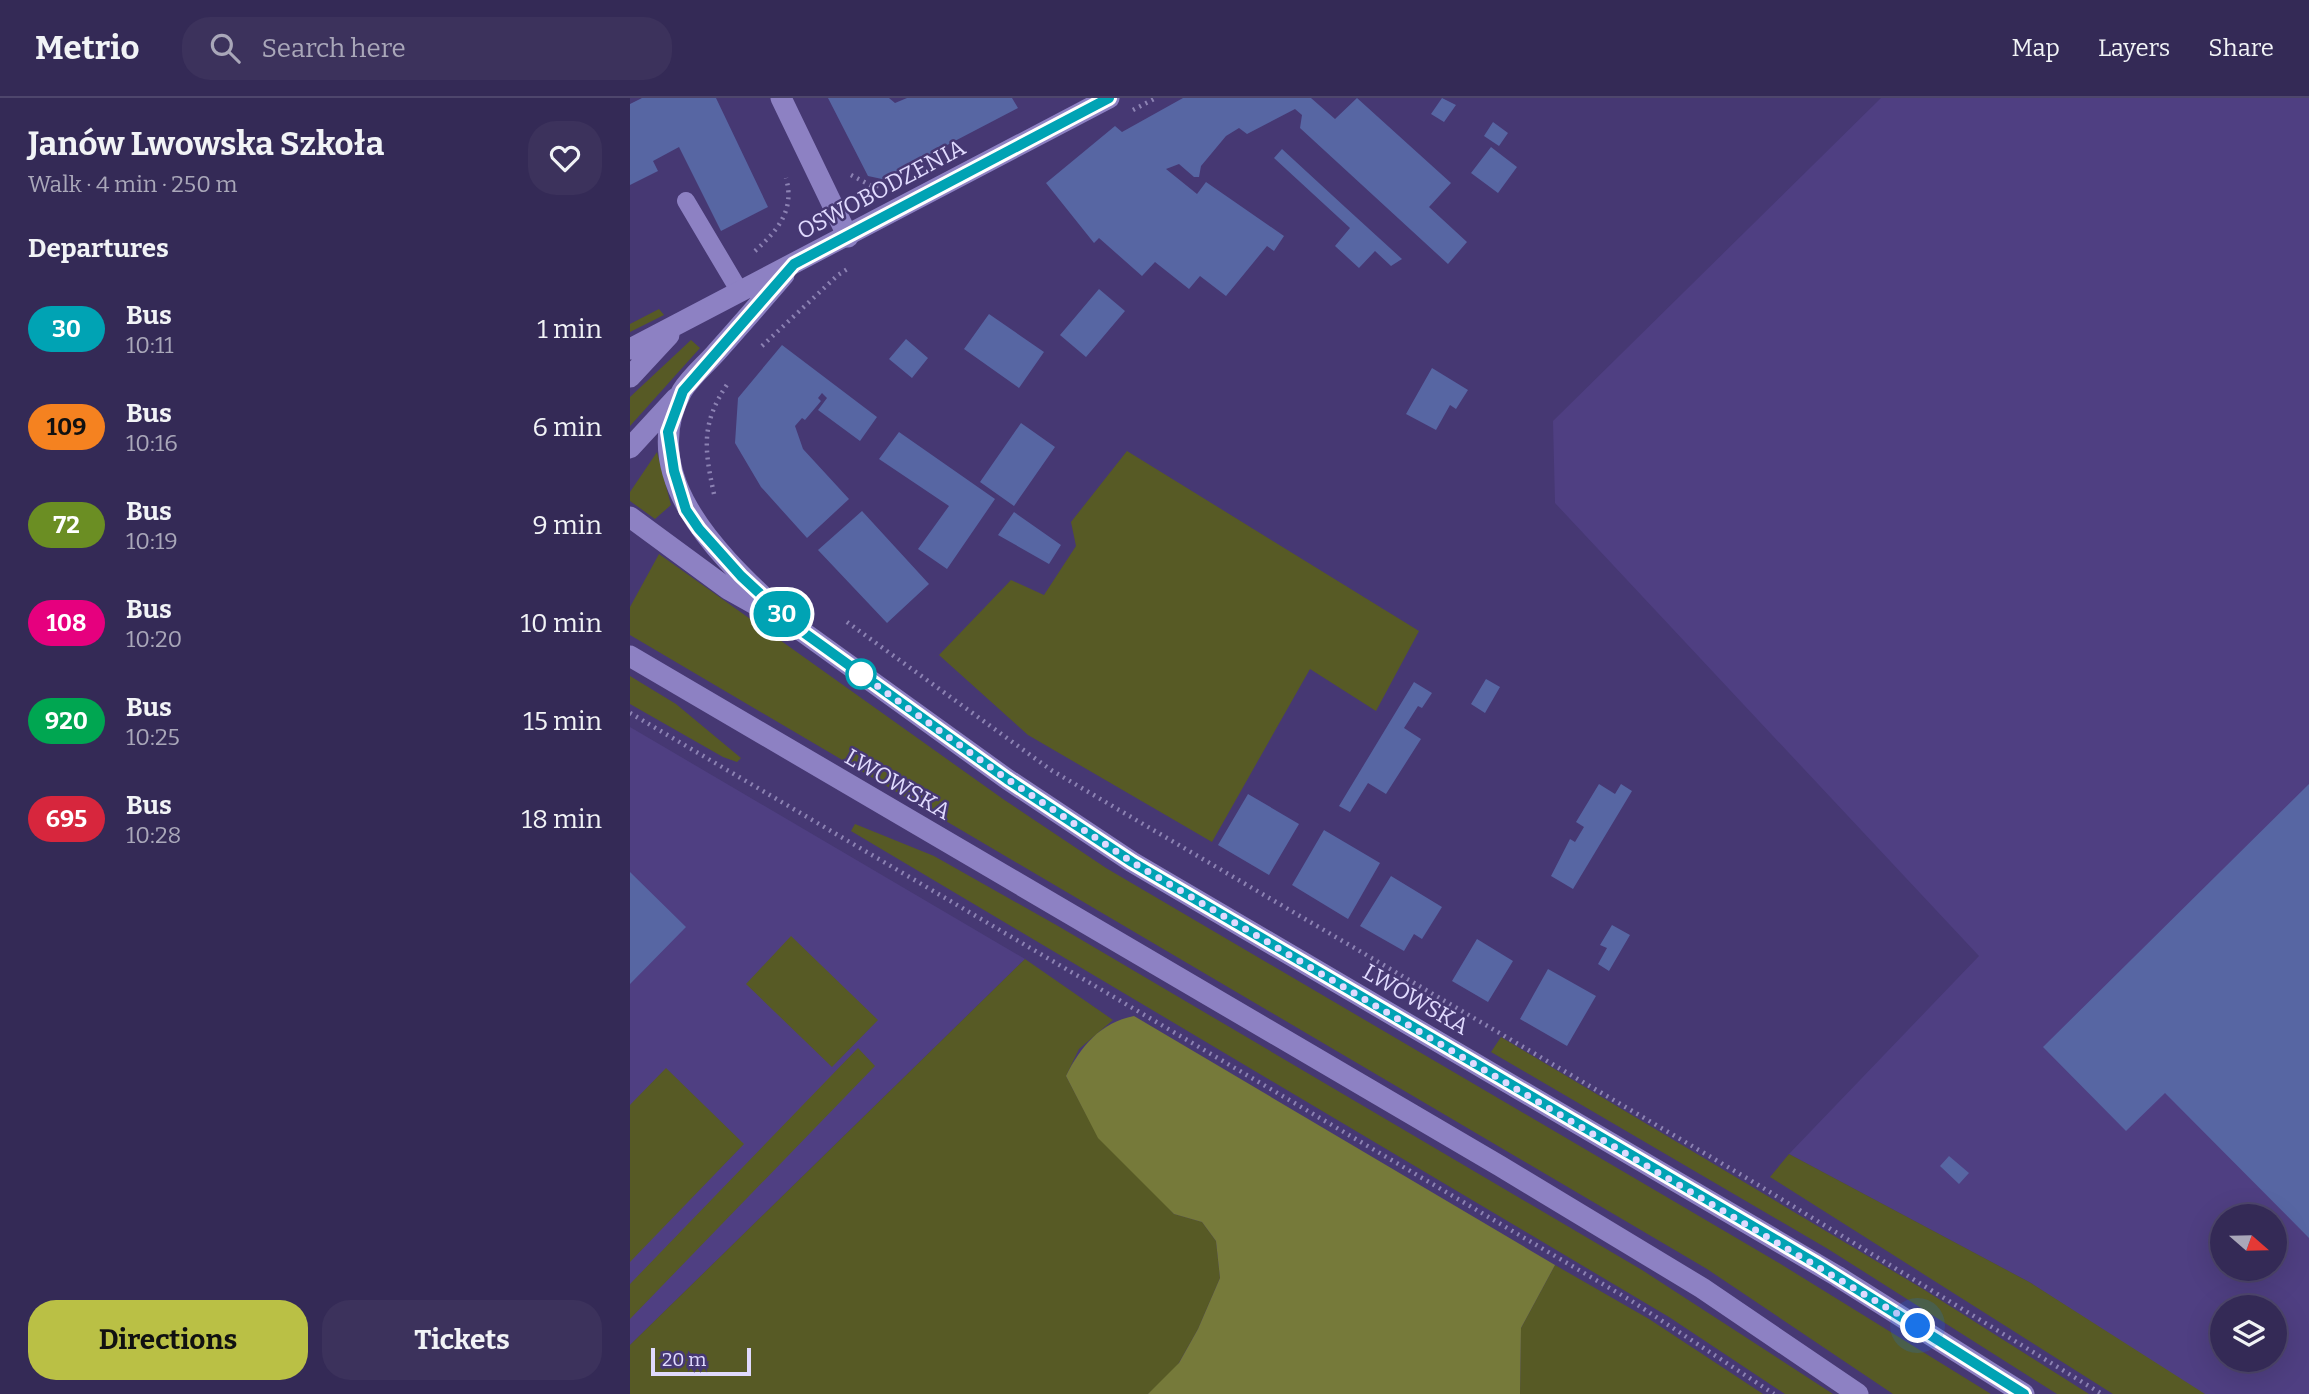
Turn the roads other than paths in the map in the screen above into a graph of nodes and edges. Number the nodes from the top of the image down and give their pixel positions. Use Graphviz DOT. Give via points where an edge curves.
graph roads {
  1 [pos="781,98"];
  2 [pos="1109,98"];
  3 [pos="686,201"];
  4 [pos="848,237"];
  5 [pos="794,264"];
  6 [pos="740,292"];
  7 [pos="678,326"];
  8 [pos="630,349"];
  9 [pos="630,377"];
  10 [pos="683,391"];
  11 [pos="630,448"];
  12 [pos="630,517"];
  13 [pos="796,627"];
  14 [pos="630,656"];
  15 [pos="1858,1394"];
  16 [pos="2024,1394"];
  1 -- 4 [label="street"];
  2 -- 4 [label="street, OSWOBODZENIA"];
  3 -- 6 [label="lane"];
  4 -- 5 [label="street, OSWOBODZENIA"];
  5 -- 6 [label="street, OSWOBODZENIA"];
  5 -- 10 [label="street, LWOWSKA"];
  6 -- 7 [label="street, OSWOBODZENIA"];
  7 -- 8 [label="street, OSWOBODZENIA"];
  7 -- 9 [label="street, OSWOBODZENIA"];
  10 -- 11 [label="street"];
  10 -- 13 [label="street, LWOWSKA" via="668,432 686,510 741,576"];
  12 -- 13 [label="street, LWOWSKA" via="728,589"];
  13 -- 16 [label="street, LWOWSKA" via="1007,779 1132,862 1826,1269"];
  14 -- 15 [label="street, LWOWSKA" via="1500,1166 1702,1288"];
}
